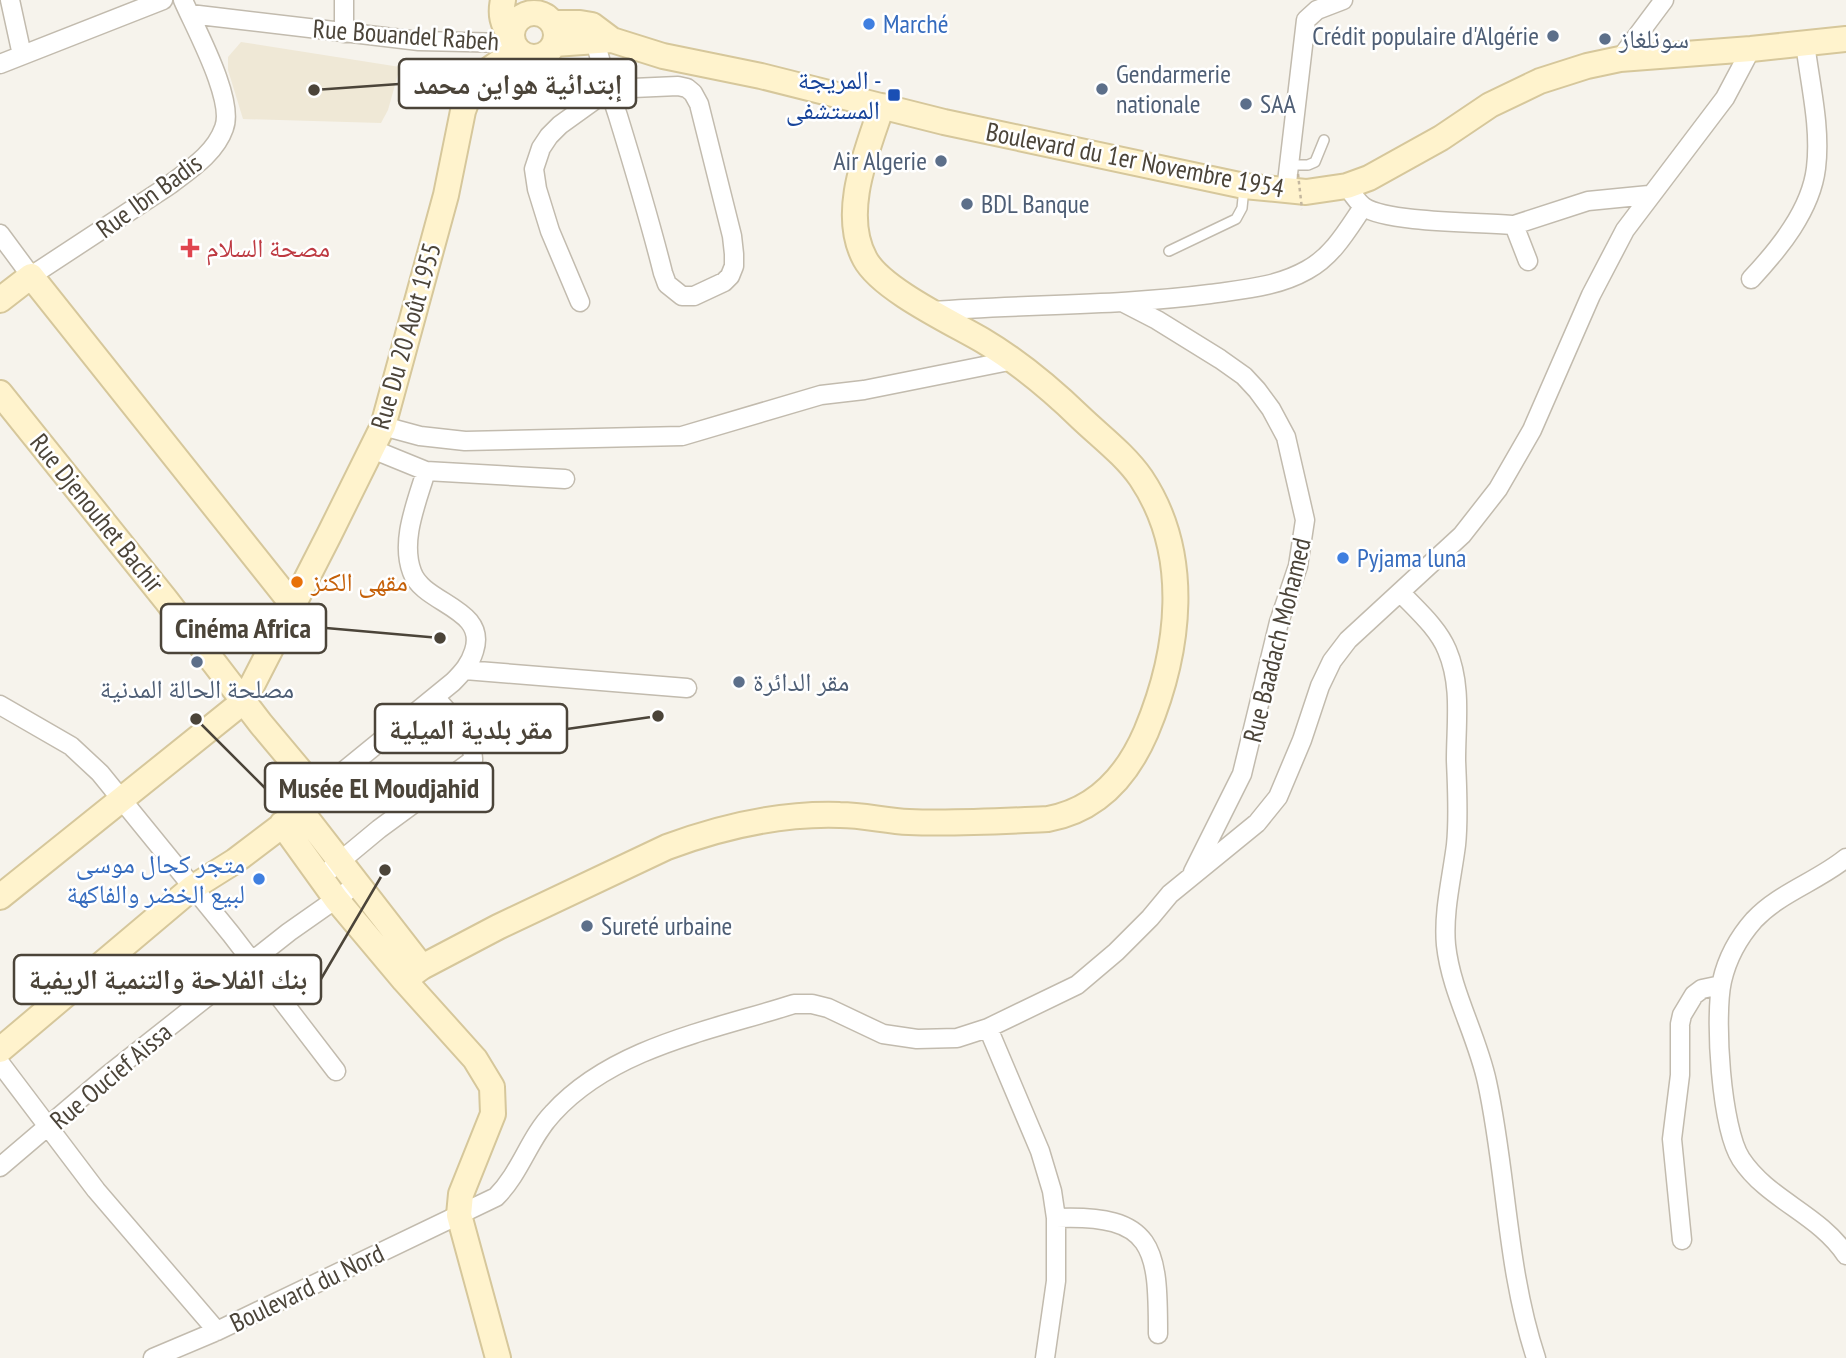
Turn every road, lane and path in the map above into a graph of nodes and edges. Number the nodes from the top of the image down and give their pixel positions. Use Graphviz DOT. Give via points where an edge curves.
graph roads {
  1 [pos="10,0"];
  2 [pos="163,0"];
  3 [pos="344,0"];
  4 [pos="503,0"];
  5 [pos="1343,0"];
  6 [pos="1664,0"];
  7 [pos="186,7"];
  8 [pos="549,20"];
  9 [pos="344,33"];
  10 [pos="599,35"];
  11 [pos="1846,39"];
  12 [pos="514,43"];
  13 [pos="1805,43"];
  14 [pos="1751,49"];
  15 [pos="22,55"];
  16 [pos="1620,59"];
  17 [pos="0,64"];
  18 [pos="610,89"];
  19 [pos="882,106"];
  20 [pos="1324,140"];
  21 [pos="1294,185"];
  22 [pos="1244,186"];
  23 [pos="1347,186"];
  24 [pos="1649,195"];
  25 [pos="1363,207"];
  26 [pos="1514,225"];
  27 [pos="0,234"];
  28 [pos="1169,251"];
  29 [pos="1528,261"];
  30 [pos="31,276"];
  31 [pos="1751,279"];
  32 [pos="0,300"];
  33 [pos="580,302"];
  34 [pos="1124,303"];
  35 [pos="933,311"];
  36 [pos="1014,360"];
  37 [pos="0,393"];
  38 [pos="383,426"];
  39 [pos="372,449"];
  40 [pos="426,471"];
  41 [pos="565,479"];
  42 [pos="1401,593"];
  43 [pos="293,604"];
  44 [pos="466,670"];
  45 [pos="687,688"];
  46 [pos="435,697"];
  47 [pos="244,701"];
  48 [pos="0,705"];
  49 [pos="318,792"];
  50 [pos="121,801"];
  51 [pos="291,817"];
  52 [pos="341,862"];
  53 [pos="1842,865"];
  54 [pos="320,878"];
  55 [pos="1190,878"];
  56 [pos="357,883"];
  57 [pos="192,888"];
  58 [pos="0,897"];
  59 [pos="336,899"];
  60 [pos="252,961"];
  61 [pos="413,974"];
  62 [pos="1721,985"];
  63 [pos="988,1028"];
  64 [pos="0,1050"];
  65 [pos="0,1063"];
  66 [pos="336,1071"];
  67 [pos="50,1127"];
  68 [pos="0,1167"];
  69 [pos="459,1215"];
  70 [pos="1056,1218"];
  71 [pos="1682,1240"];
  72 [pos="1846,1255"];
  73 [pos="217,1331"];
  74 [pos="1158,1334"];
  75 [pos="153,1358"];
  76 [pos="498,1358"];
  77 [pos="1045,1358"];
  78 [pos="1536,1358"];
  1 -- 15 [label="street"];
  2 -- 15 [label="street"];
  3 -- 9 [label="street"];
  4 -- 12 [label="main road" via="503,22"];
  5 -- 21 [label="street" via="1317,10 1306,20"];
  6 -- 16 [label="street"];
  7 -- 9 [label="street, Rue Bouandel Rabeh"];
  7 -- 30 [label="street, Rue Ibn Badis" via="223,92 226,121 215,144 168,186"];
  8 -- 10 [label="main road"];
  8 -- 12 [label="main road" via="535,12 521,17 515,22"];
  8 -- 12 [label="main road" via="550,50 537,57 522,54"];
  9 -- 12 [label="street, Rue Bouandel Rabeh" via="419,41"];
  10 -- 18 [label="street"];
  10 -- 19 [label="main road, Boulevard du 1er Novembre 1954" via="663,56"];
  11 -- 13 [label="main road, Boulevard du 1er Novembre 1954"];
  12 -- 38 [label="main road, Rue Du 20 Août 1955" via="484,73 463,111 443,209"];
  13 -- 14 [label="main road, Boulevard du 1er Novembre 1954"];
  13 -- 31 [label="street" via="1816,170 1802,211 1773,256"];
  14 -- 16 [label="main road, Boulevard du 1er Novembre 1954"];
  14 -- 24 [label="street, Rue Baadach Mohamed" via="1725,98"];
  15 -- 17 [label="street"];
  16 -- 23 [label="main road, Boulevard du 1er Novembre 1954" via="1540,81"];
  18 -- 18 [label="street" via="667,284 682,296 713,289 730,276 733,245 696,97 678,86"];
  18 -- 33 [label="street" via="549,136 534,169 550,231"];
  19 -- 22 [label="main road, Boulevard du 1er Novembre 1954"];
  19 -- 35 [label="main road" via="856,201 858,239 872,271"];
  20 -- 21 [label="lane" via="1315,162"];
  21 -- 22 [label="main road, Boulevard du 1er Novembre 1954"];
  21 -- 23 [label="main road, Boulevard du 1er Novembre 1954" via="1326,190"];
  22 -- 28 [label="lane" via="1236,219"];
  23 -- 25 [label="street"];
  24 -- 26 [label="street" via="1588,201"];
  24 -- 42 [label="street, Rue Baadach Mohamed" via="1607,260 1532,430 1498,489 1462,535"];
  25 -- 26 [label="street" via="1415,218"];
  25 -- 34 [label="street" via="1332,250 1293,277 1250,289"];
  26 -- 29 [label="street"];
  27 -- 30 [label="street"];
  30 -- 32 [label="main road, Rue Ibn Badis"];
  30 -- 43 [label="main road"];
  34 -- 35 [label="street"];
  34 -- 55 [label="street, Rue Baadach Mohamed" via="1220,359 1257,390 1286,437 1305,520 1298,566 1279,622 1242,774"];
  35 -- 36 [label="main road"];
  36 -- 38 [label="street" via="821,394 682,436 465,441"];
  36 -- 61 [label="main road" via="1067,404 1139,476 1160,513 1173,557 1176,607 1168,664 1144,737 1113,786 1081,809 1048,819 908,822 829,815 722,829 667,847 498,927"];
  37 -- 47 [label="main road, Rue Djenouhet Bachir"];
  38 -- 39 [label="main road, Rue Du 20 Août 1955"];
  39 -- 40 [label="street"];
  39 -- 43 [label="main road, Rue Du 20 Août 1955"];
  40 -- 41 [label="street"];
  40 -- 44 [label="street" via="407,541 409,562 420,586 473,626 477,635"];
  42 -- 55 [label="street, Rue Baadach Mohamed" via="1348,640 1332,662 1268,812"];
  42 -- 78 [label="street" via="1443,643 1456,678 1457,841 1446,942 1487,1081 1515,1272"];
  43 -- 47 [label="main road, Rue Du 20 Août 1955"];
  44 -- 45 [label="street"];
  44 -- 46 [label="street"];
  46 -- 49 [label="street"];
  46 -- 52 [label="street" via="464,734 473,760"];
  47 -- 49 [label="main road, Rue Djenouhet Bachir"];
  47 -- 50 [label="main road"];
  48 -- 50 [label="street" via="71,746"];
  49 -- 51 [label="main road"];
  50 -- 57 [label="street"];
  50 -- 58 [label="main road"];
  51 -- 52 [label="main road"];
  51 -- 54 [label="main road"];
  51 -- 57 [label="main road"];
  52 -- 54 [label="street"];
  52 -- 56 [label="main road"];
  53 -- 62 [label="street" via="1760,914 1737,943"];
  54 -- 59 [label="main road"];
  55 -- 63 [label="street, Rue Baadach Mohamed" via="1077,985"];
  56 -- 59 [label="street, Rue Oucief Aissa"];
  56 -- 61 [label="main road"];
  57 -- 60 [label="street"];
  57 -- 64 [label="main road"];
  59 -- 60 [label="street, Rue Oucief Aissa"];
  59 -- 61 [label="main road"];
  60 -- 66 [label="street"];
  60 -- 67 [label="street, Rue Oucief Aissa"];
  61 -- 69 [label="main road" via="475,1059 492,1087 495,1102 461,1194"];
  62 -- 71 [label="street" via="1694,995 1680,1024 1680,1075 1672,1139"];
  62 -- 72 [label="street" via="1724,1101 1734,1146 1767,1188 1816,1223"];
  63 -- 69 [label="street, Rue Baadach Mohamed" via="957,1038 917,1039 883,1034 828,1008 794,1004 654,1049 624,1062 566,1099 538,1131 507,1186"];
  63 -- 70 [label="street" via="1040,1151"];
  65 -- 67 [label="street"];
  67 -- 68 [label="street, Rue Oucief Aissa"];
  67 -- 73 [label="street" via="96,1190"];
  69 -- 73 [label="street, Boulevard du Nord"];
  69 -- 76 [label="main road"];
  70 -- 74 [label="street" via="1105,1220 1135,1232 1144,1241 1156,1268"];
  70 -- 77 [label="street" via="1056,1280"];
  73 -- 75 [label="street, Boulevard du Nord"];
}
